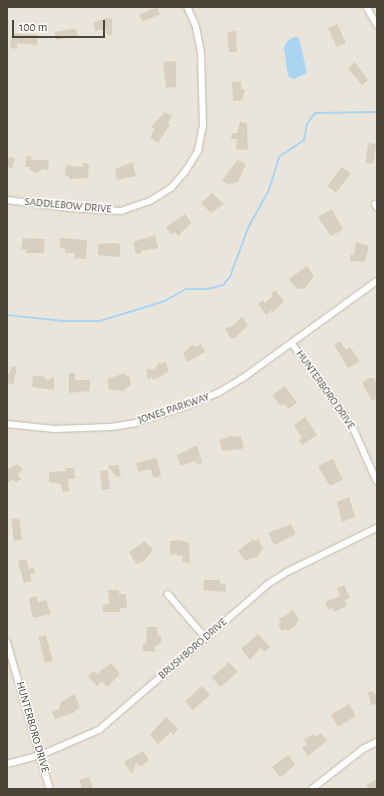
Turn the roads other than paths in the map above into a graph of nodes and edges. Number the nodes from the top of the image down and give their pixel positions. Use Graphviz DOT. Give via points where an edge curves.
graph roads {
  1 [pos="187,7"];
  2 [pos="367,7"];
  3 [pos="377,24"];
  4 [pos="7,200"];
  5 [pos="377,281"];
  6 [pos="292,343"];
  7 [pos="7,424"];
  8 [pos="377,481"];
  9 [pos="377,528"];
  10 [pos="168,594"];
  11 [pos="205,637"];
  12 [pos="7,641"];
  13 [pos="377,742"];
  14 [pos="41,754"];
  15 [pos="7,764"];
  16 [pos="50,789"];
  17 [pos="312,789"];
  1 -- 4 [label="street, SADDLEBOW DRIVE" via="196,27 201,53 203,126 198,151 171,188 150,201 121,210 70,208"];
  2 -- 3 [label="street"];
  5 -- 6 [label="street, JONES PARKWAY"];
  6 -- 7 [label="street, JONES PARKWAY" via="218,393 158,417 135,423 86,429 54,429"];
  6 -- 8 [label="street, HUNTERBORO DRIVE" via="353,427"];
  9 -- 11 [label="street, BRUSHBORO DRIVE" via="282,574"];
  10 -- 11 [label="street"];
  11 -- 14 [label="street, BRUSHBORO DRIVE" via="99,730"];
  12 -- 14 [label="street, HUNTERBORO DRIVE"];
  13 -- 17 [label="street"];
  14 -- 15 [label="street, BRUSHBORO DRIVE"];
  14 -- 16 [label="street, HUNTERBORO DRIVE"];
}
